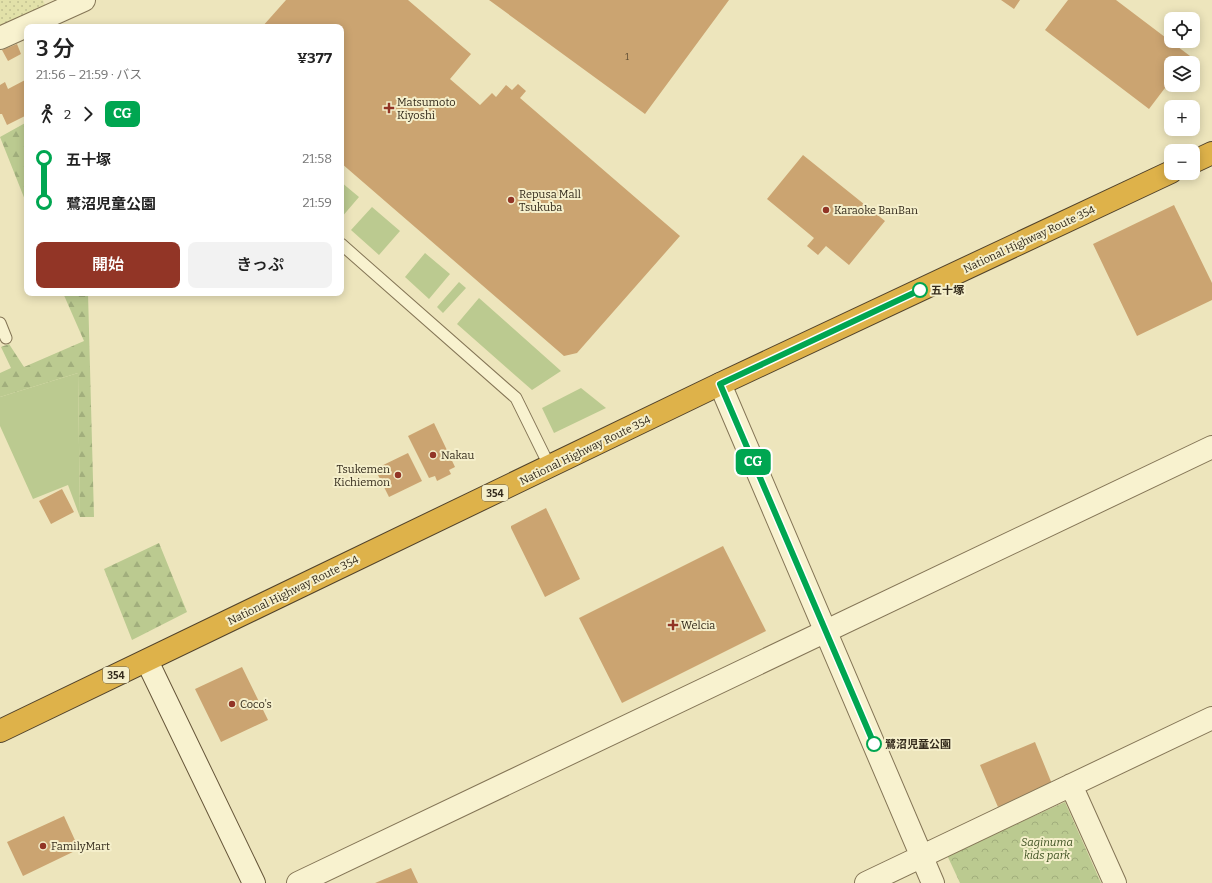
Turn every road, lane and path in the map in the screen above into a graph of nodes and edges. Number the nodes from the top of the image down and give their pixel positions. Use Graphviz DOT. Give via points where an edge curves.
graph roads {
  1 [pos="84,0"];
  2 [pos="31,24"];
  3 [pos="24,27"];
  4 [pos="0,38"];
  5 [pos="1212,153"];
  6 [pos="1200,159"];
  7 [pos="1164,175"];
  8 [pos="344,247"];
  9 [pos="0,323"];
  10 [pos="6,338"];
  11 [pos="720,384"];
  12 [pos="1212,447"];
  13 [pos="550,466"];
  14 [pos="826,632"];
  15 [pos="146,661"];
  16 [pos="1212,718"];
  17 [pos="0,731"];
  18 [pos="1071,785"];
  19 [pos="922,856"];
  20 [pos="254,883"];
  21 [pos="298,883"];
  22 [pos="866,883"];
  23 [pos="933,883"];
  24 [pos="1115,883"];
  1 -- 2 [label="street"];
  3 -- 4 [label="street"];
  5 -- 6 [label="highway"];
  7 -- 11 [label="highway, National Highway Route 354 / 354"];
  8 -- 13 [label="lane" via="516,398"];
  9 -- 10 [label="lane"];
  11 -- 13 [label="highway, National Highway Route 354 / 354"];
  11 -- 14 [label="street"];
  12 -- 14 [label="street"];
  13 -- 15 [label="highway, National Highway Route 354 / 354"];
  14 -- 19 [label="street"];
  14 -- 21 [label="street"];
  15 -- 17 [label="highway, National Highway Route 354 / 354"];
  15 -- 20 [label="street"];
  16 -- 18 [label="street"];
  18 -- 19 [label="street"];
  18 -- 24 [label="street"];
  19 -- 22 [label="street"];
  19 -- 23 [label="street"];
}
